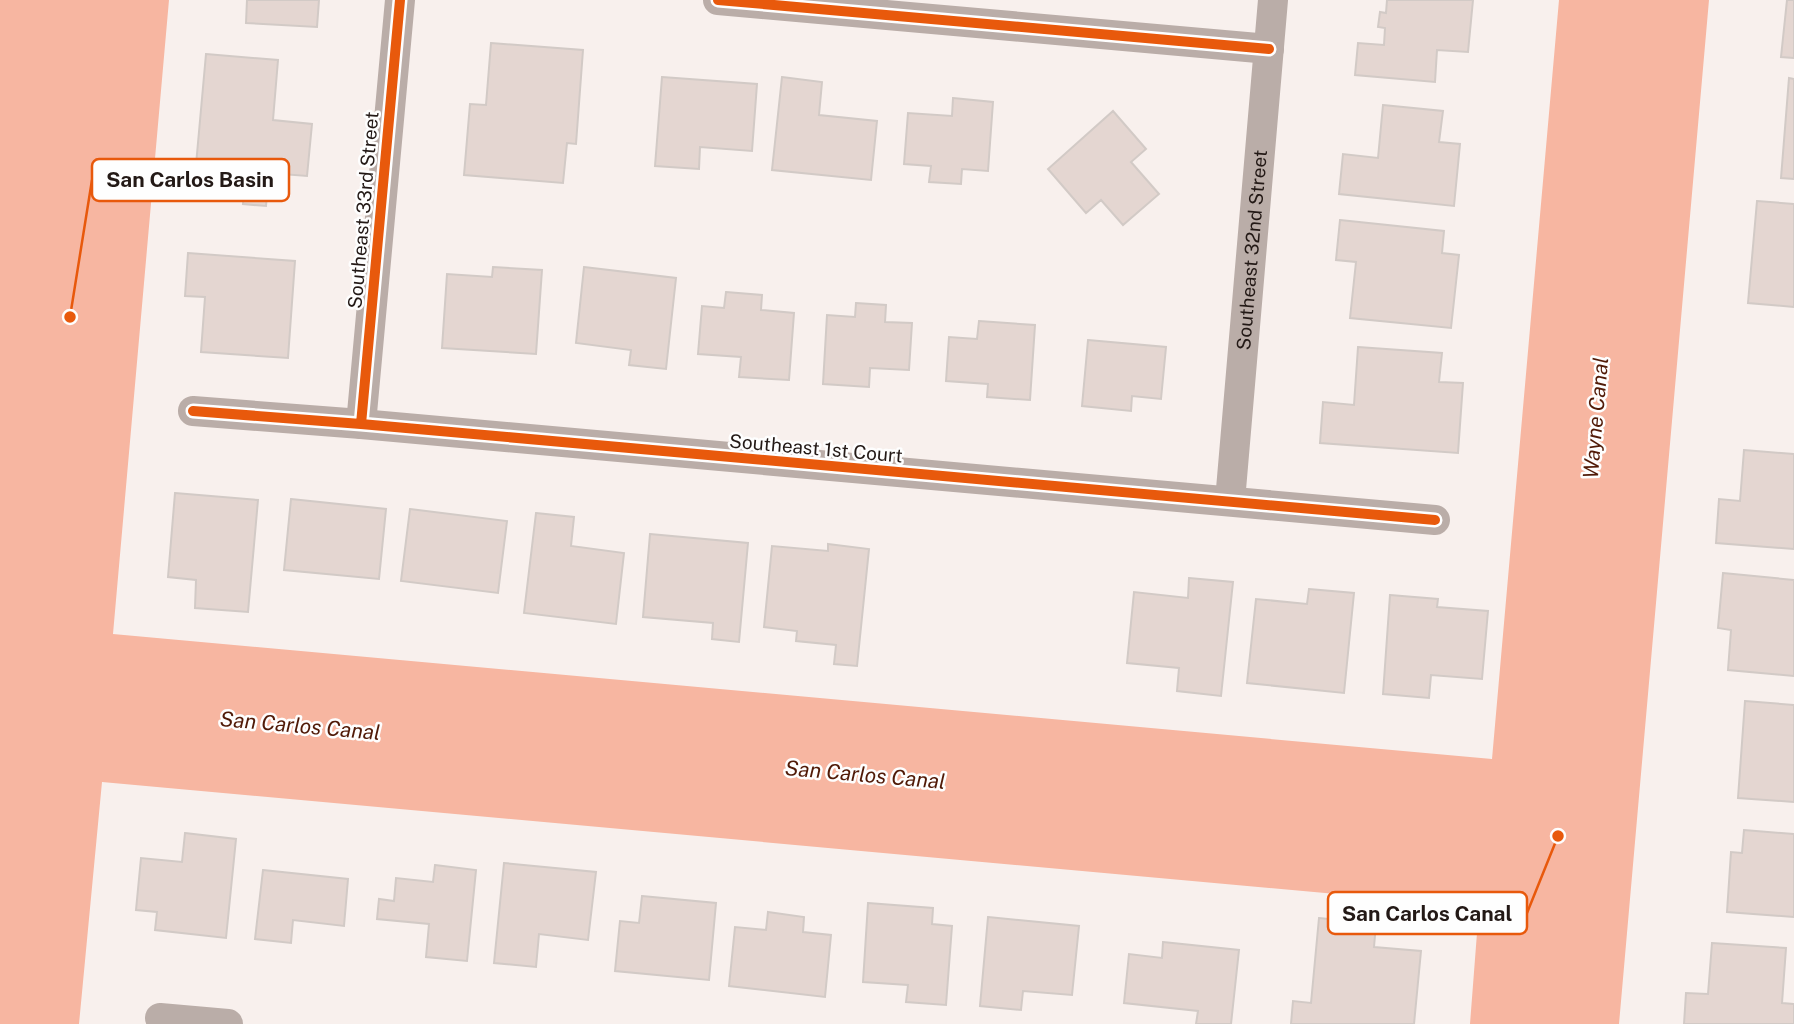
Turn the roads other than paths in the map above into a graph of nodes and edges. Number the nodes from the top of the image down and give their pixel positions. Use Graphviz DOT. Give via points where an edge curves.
graph roads {
  1 [pos="400,0"];
  2 [pos="718,0"];
  3 [pos="1273,0"];
  4 [pos="1269,49"];
  5 [pos="194,411"];
  6 [pos="361,424"];
  7 [pos="1230,501"];
  8 [pos="1434,520"];
  9 [pos="160,1018"];
  10 [pos="228,1024"];
  1 -- 6 [label="street, Southeast 33rd Street"];
  2 -- 4 [label="street"];
  3 -- 4 [label="street, Southeast 32nd Street"];
  4 -- 7 [label="street, Southeast 32nd Street"];
  5 -- 6 [label="street, Southeast 1st Court"];
  6 -- 7 [label="street, Southeast 1st Court"];
  7 -- 8 [label="street, Southeast 1st Court"];
  9 -- 10 [label="street"];
}
